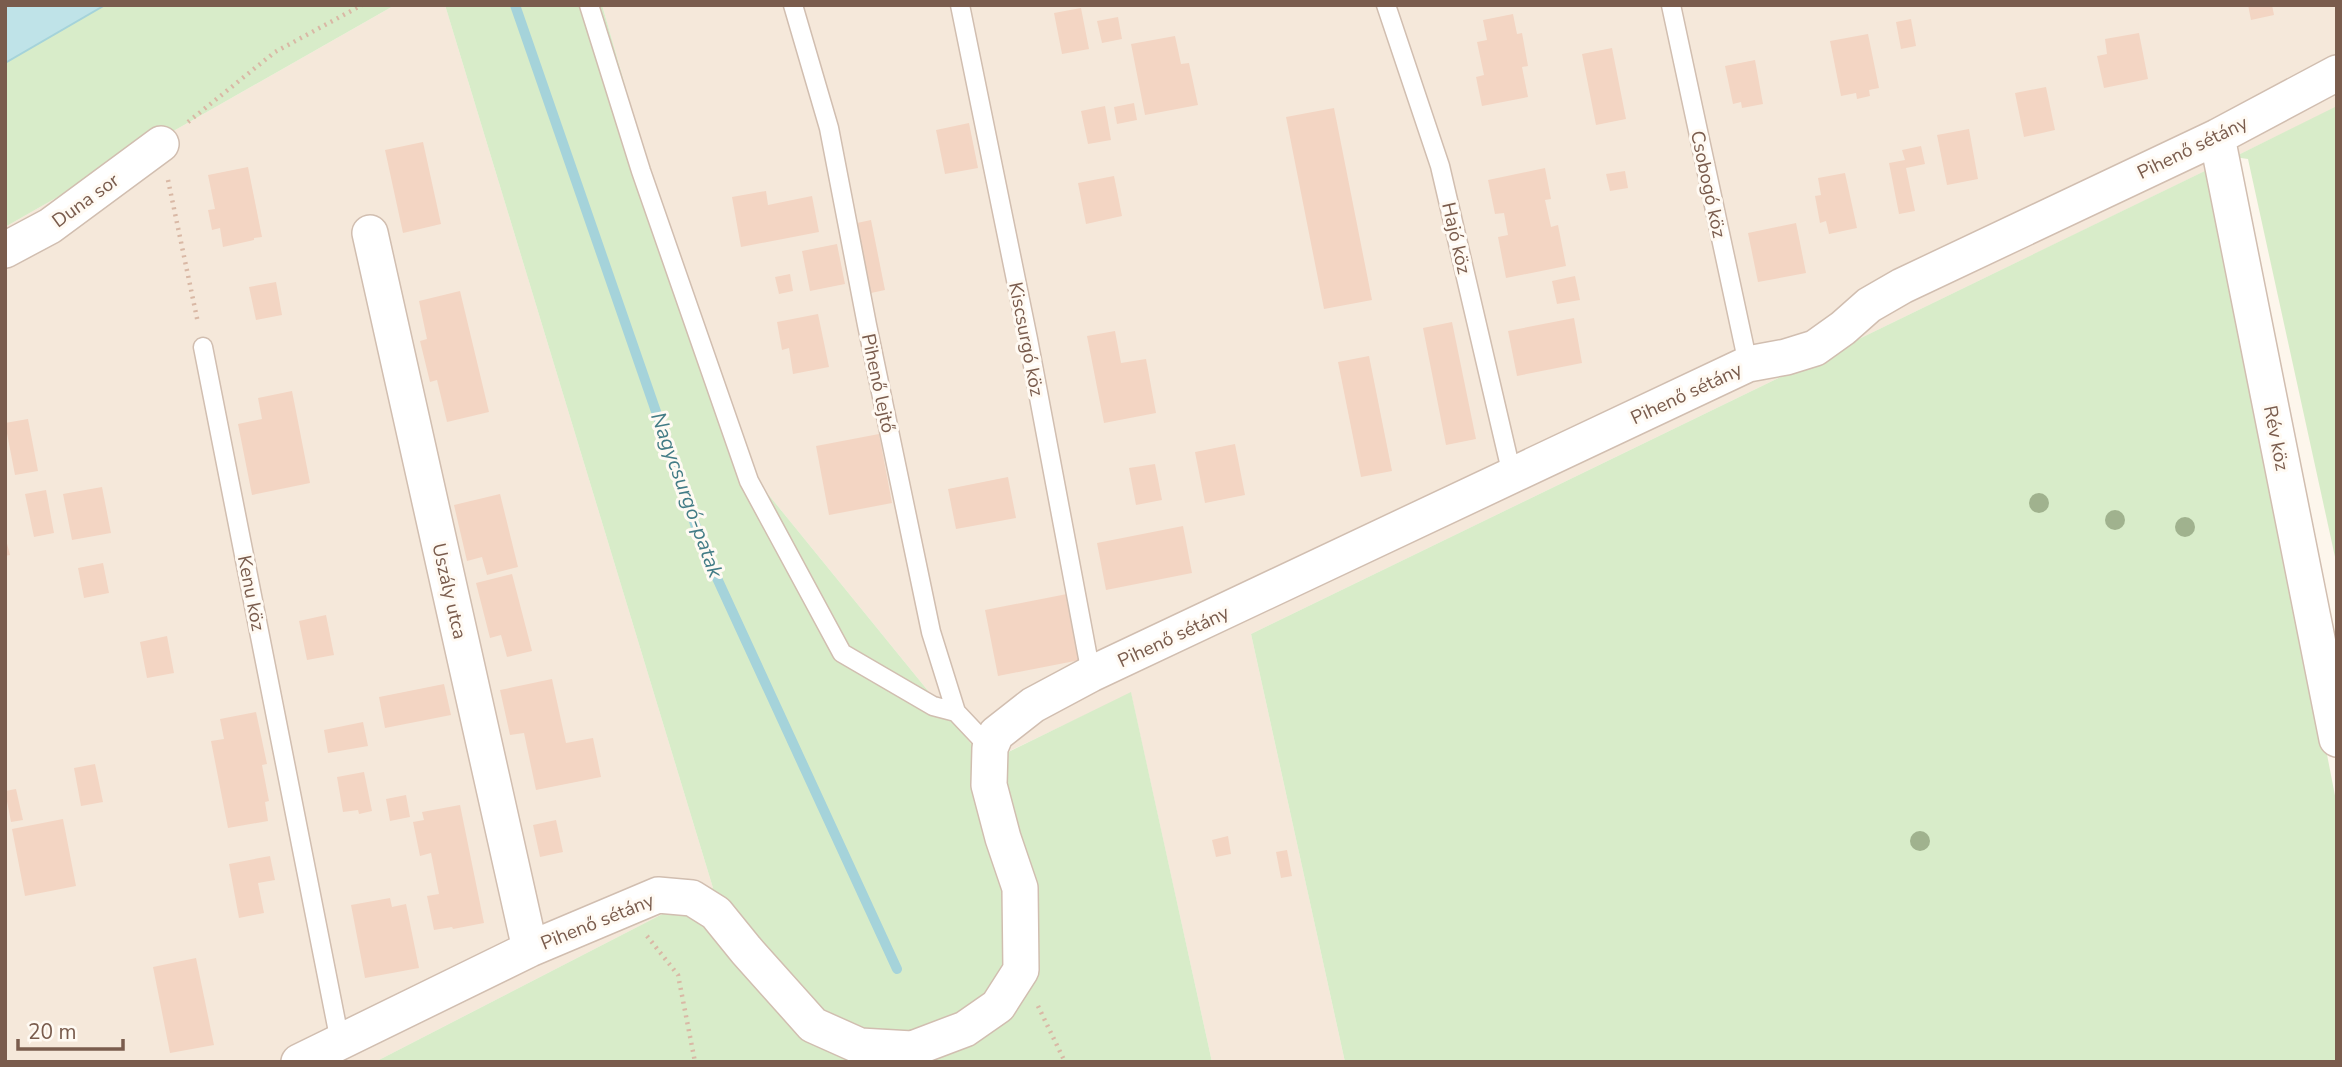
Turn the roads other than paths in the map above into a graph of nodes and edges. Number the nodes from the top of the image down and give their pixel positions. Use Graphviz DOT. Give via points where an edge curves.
graph roads {
  1 [pos="589,5"];
  2 [pos="793,5"];
  3 [pos="960,5"];
  4 [pos="1386,5"];
  5 [pos="1671,5"];
  6 [pos="2337,73"];
  7 [pos="2217,137"];
  8 [pos="161,144"];
  9 [pos="370,233"];
  10 [pos="5,250"];
  11 [pos="203,347"];
  12 [pos="1748,364"];
  13 [pos="1512,475"];
  14 [pos="1091,674"];
  15 [pos="956,712"];
  16 [pos="2337,739"];
  17 [pos="990,748"];
  18 [pos="530,949"];
  19 [pos="340,1042"];
  20 [pos="299,1062"];
  1 -- 15 [label="lane" via="641,171 749,481 842,653 933,706"];
  2 -- 15 [label="lane, Pihenő lejtő" via="829,128 931,632"];
  3 -- 14 [label="lane, Kiscsurgó köz"];
  4 -- 13 [label="lane, Hajó köz" via="1440,166"];
  5 -- 12 [label="lane, Csobogó köz"];
  6 -- 7 [label="street, Pihenő sétány"];
  7 -- 12 [label="street, Pihenő sétány" via="1902,286 1868,305 1815,348"];
  7 -- 16 [label="street, Rév köz"];
  8 -- 10 [label="street, Duna sor" via="50,226"];
  9 -- 18 [label="street, Uszály utca"];
  11 -- 19 [label="lane, Kenu köz"];
  12 -- 13 [label="street, Pihenő sétány"];
  13 -- 14 [label="street, Pihenő sétány"];
  14 -- 17 [label="street, Pihenő sétány" via="1033,705 996,734"];
  15 -- 17 [label="lane, Pihenő lejtő"];
  17 -- 18 [label="street, Pihenő sétány" via="989,785 1020,888 1021,970 998,1006 965,1029 912,1049 860,1046 813,1025 716,913 692,898 658,895"];
  18 -- 19 [label="street, Pihenő sétány"];
  19 -- 20 [label="street, Pihenő sétány"];
}
